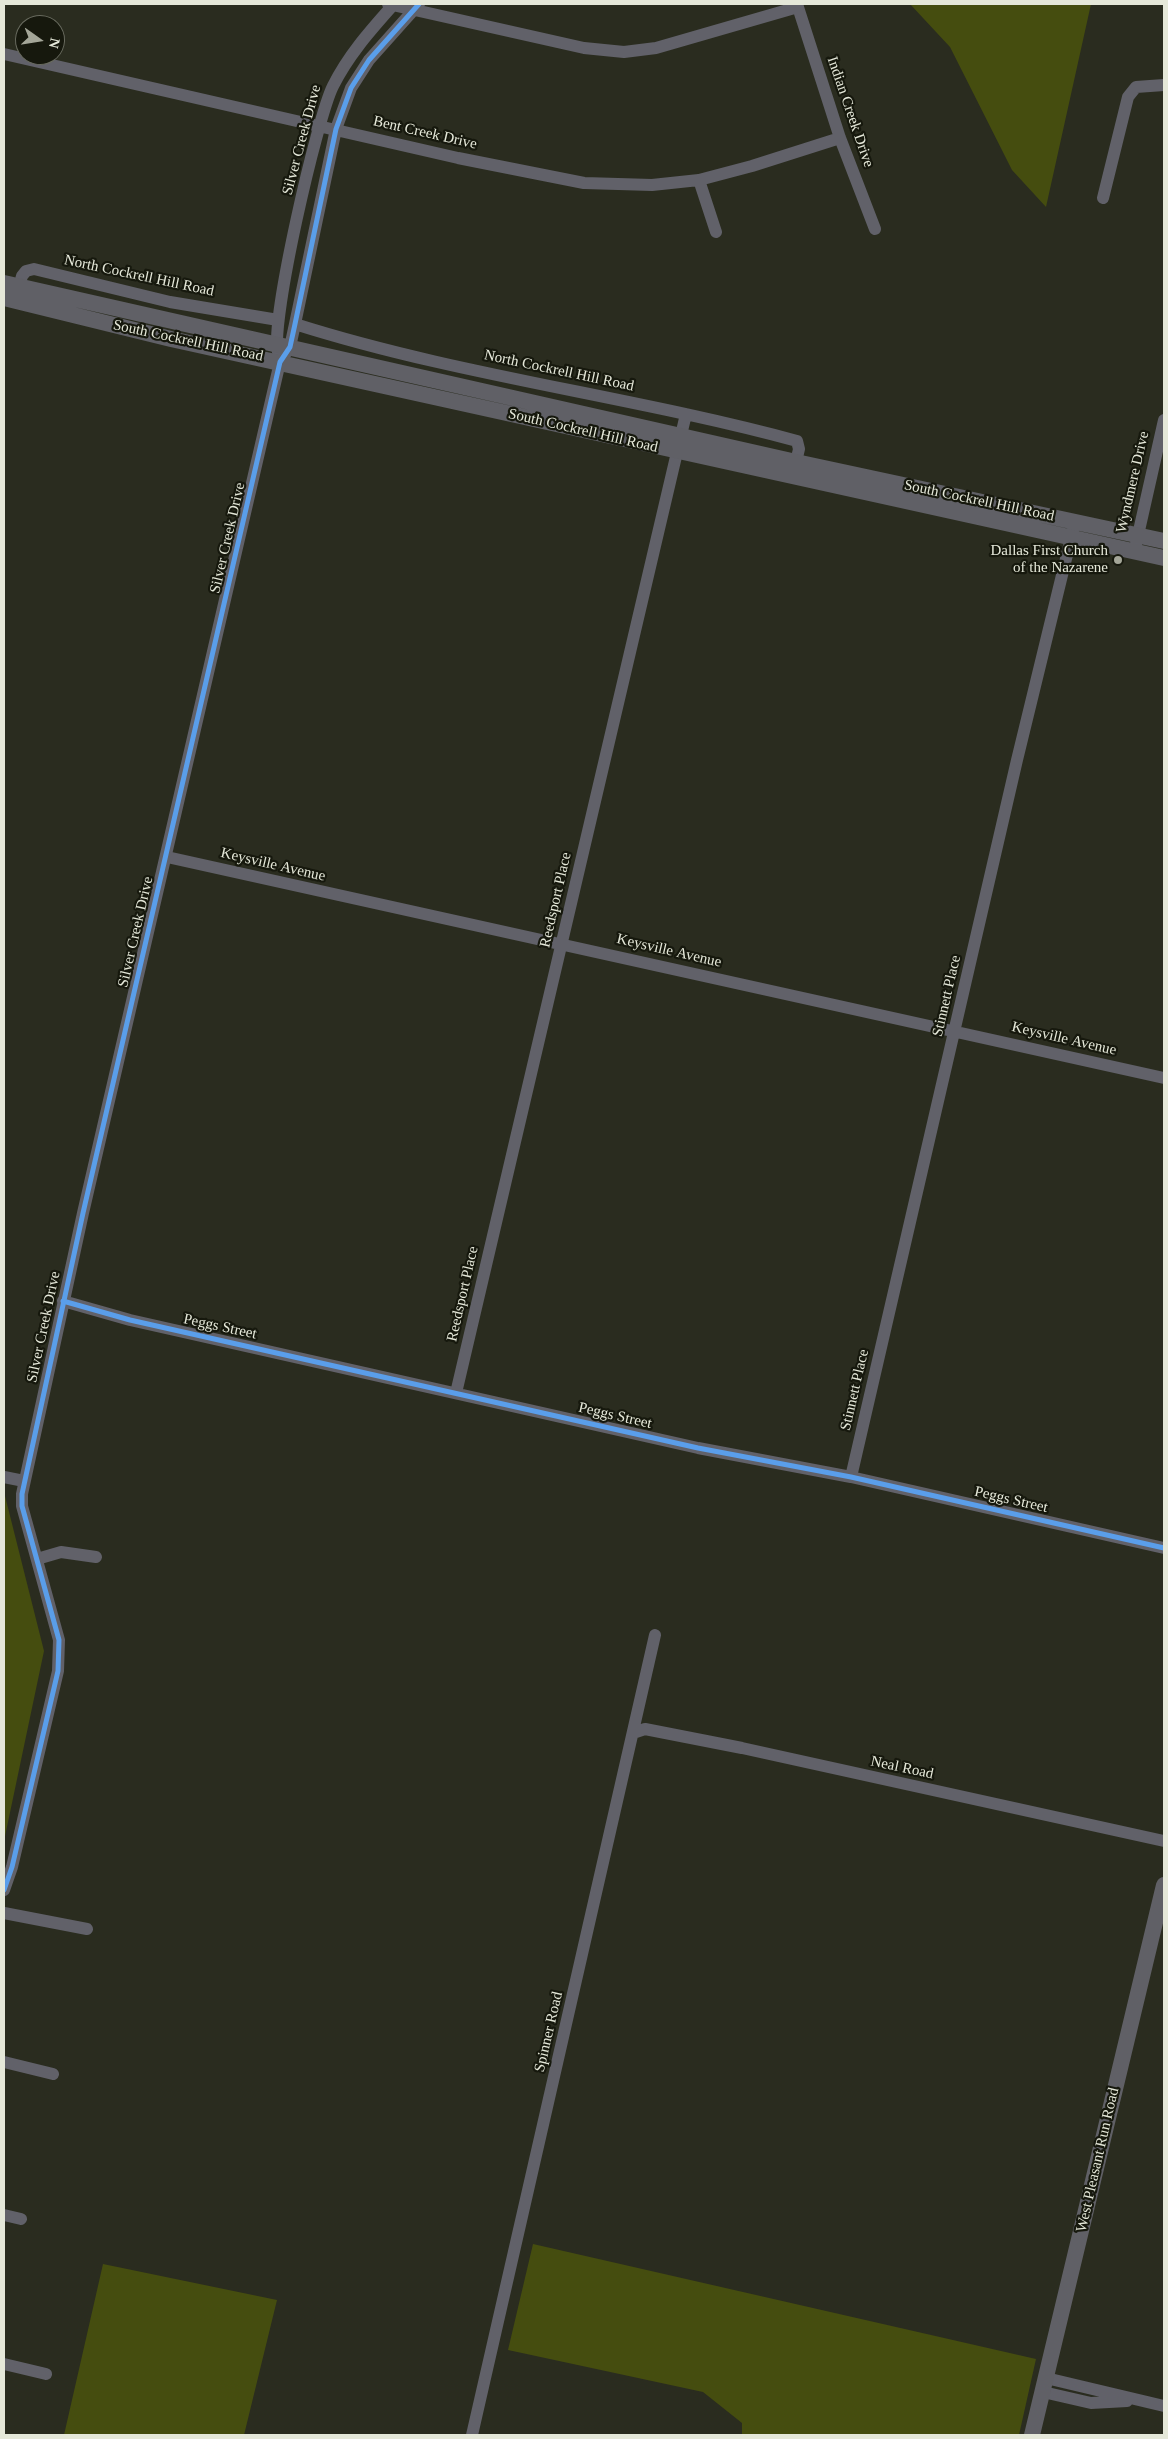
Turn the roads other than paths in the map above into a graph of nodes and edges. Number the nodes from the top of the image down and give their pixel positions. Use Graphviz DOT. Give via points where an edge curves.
graph roads {
  1 [pos="392,4"];
  2 [pos="797,5"];
  3 [pos="417,6"];
  4 [pos="4,54"];
  5 [pos="1164,85"];
  6 [pos="320,127"];
  7 [pos="336,129"];
  8 [pos="840,138"];
  9 [pos="699,180"];
  10 [pos="1103,198"];
  11 [pos="874,229"];
  12 [pos="716,232"];
  13 [pos="11,292"];
  14 [pos="278,320"];
  15 [pos="295,324"];
  16 [pos="283,345"];
  17 [pos="280,362"];
  18 [pos="517,380"];
  19 [pos="514,397"];
  20 [pos="686,414"];
  21 [pos="1164,420"];
  22 [pos="682,435"];
  23 [pos="677,452"];
  24 [pos="796,462"];
  25 [pos="1075,522"];
  26 [pos="1137,536"];
  27 [pos="1071,539"];
  28 [pos="1164,541"];
  29 [pos="1134,552"];
  30 [pos="1164,558"];
  31 [pos="166,856"];
  32 [pos="562,944"];
  33 [pos="956,1032"];
  34 [pos="1164,1078"];
  35 [pos="62,1301"];
  36 [pos="456,1393"];
  37 [pos="4,1477"];
  38 [pos="851,1477"];
  39 [pos="24,1481"];
  40 [pos="1164,1548"];
  41 [pos="96,1557"];
  42 [pos="38,1559"];
  43 [pos="655,1635"];
  44 [pos="633,1733"];
  45 [pos="1164,1841"];
  46 [pos="1164,1885"];
  47 [pos="4,1890"];
  48 [pos="4,1913"];
  49 [pos="87,1929"];
  50 [pos="4,2062"];
  51 [pos="52,2074"];
  52 [pos="4,2215"];
  53 [pos="21,2219"];
  54 [pos="4,2364"];
  55 [pos="46,2374"];
  56 [pos="1044,2385"];
  57 [pos="1164,2406"];
  58 [pos="472,2435"];
  59 [pos="1032,2435"];
  1 -- 3 [label="street"];
  1 -- 6 [label="street, Silver Creek Drive" via="354,50 332,87"];
  2 -- 3 [label="street" via="656,48 624,52 584,48"];
  2 -- 8 [label="street, Indian Creek Drive"];
  3 -- 7 [label="street, Silver Creek Drive" via="369,60 351,88"];
  4 -- 6 [label="street, Bent Creek Drive"];
  5 -- 10 [label="street" via="1136,87 1128,97"];
  6 -- 7 [label="street, Bent Creek Drive"];
  6 -- 14 [label="street, Silver Creek Drive"];
  7 -- 9 [label="street, Bent Creek Drive" via="584,183 652,186"];
  7 -- 15 [label="street, Silver Creek Drive"];
  8 -- 9 [label="street, Bent Creek Drive"];
  8 -- 11 [label="street, Indian Creek Drive"];
  9 -- 12 [label="street"];
  13 -- 14 [label="street, North Cockrell Hill Road" via="26,271 34,269 170,302"];
  13 -- 16 [label="main road, South Cockrell Hill Road"];
  13 -- 17 [label="main road, South Cockrell Hill Road" via="172,339"];
  14 -- 16 [label="street, Silver Creek Drive"];
  15 -- 16 [label="street, Silver Creek Drive"];
  15 -- 18 [label="street, North Cockrell Hill Road" via="335,337"];
  16 -- 17 [label="street, Silver Creek Drive"];
  16 -- 19 [label="main road, South Cockrell Hill Road"];
  17 -- 23 [label="main road, South Cockrell Hill Road"];
  17 -- 31 [label="street, Silver Creek Drive"];
  18 -- 19 [label="street"];
  18 -- 20 [label="street, North Cockrell Hill Road"];
  19 -- 22 [label="main road, South Cockrell Hill Road"];
  20 -- 22 [label="street, Reedsport Place"];
  20 -- 24 [label="street, North Cockrell Hill Road" via="797,441"];
  21 -- 26 [label="street, Wyndmere Drive"];
  22 -- 23 [label="street, Reedsport Place"];
  22 -- 24 [label="main road, South Cockrell Hill Road"];
  23 -- 27 [label="main road, South Cockrell Hill Road"];
  23 -- 32 [label="street, Reedsport Place"];
  24 -- 25 [label="main road, South Cockrell Hill Road"];
  25 -- 26 [label="main road, South Cockrell Hill Road"];
  25 -- 27 [label="street, Stinnett Place"];
  26 -- 28 [label="main road, South Cockrell Hill Road"];
  26 -- 29 [label="street, Wyndmere Drive"];
  27 -- 29 [label="main road, South Cockrell Hill Road"];
  27 -- 33 [label="street, Stinnett Place"];
  29 -- 30 [label="main road, South Cockrell Hill Road"];
  31 -- 32 [label="street, Keysville Avenue"];
  31 -- 35 [label="street, Silver Creek Drive"];
  32 -- 33 [label="street, Keysville Avenue"];
  32 -- 36 [label="street, Reedsport Place"];
  33 -- 34 [label="street, Keysville Avenue"];
  33 -- 38 [label="street, Stinnett Place"];
  35 -- 36 [label="street, Peggs Street" via="130,1320"];
  35 -- 39 [label="street, Silver Creek Drive"];
  36 -- 38 [label="street, Peggs Street" via="698,1448"];
  37 -- 39 [label="street"];
  38 -- 40 [label="street, Peggs Street"];
  39 -- 42 [label="street, Silver Creek Drive" via="22,1506"];
  41 -- 42 [label="street" via="61,1552"];
  42 -- 47 [label="street, Silver Creek Drive" via="59,1640 58,1671"];
  43 -- 44 [label="street, Spinner Road"];
  44 -- 45 [label="street, Neal Road" via="645,1729 742,1748"];
  44 -- 58 [label="street, Spinner Road"];
  46 -- 56 [label="main road, West Pleasant Run Road"];
  48 -- 49 [label="street"];
  50 -- 51 [label="street"];
  52 -- 53 [label="street"];
  54 -- 55 [label="street"];
  56 -- 57 [label="street" via="1091,2403 1142,2400"];
  56 -- 59 [label="main road, West Pleasant Run Road"];
}
